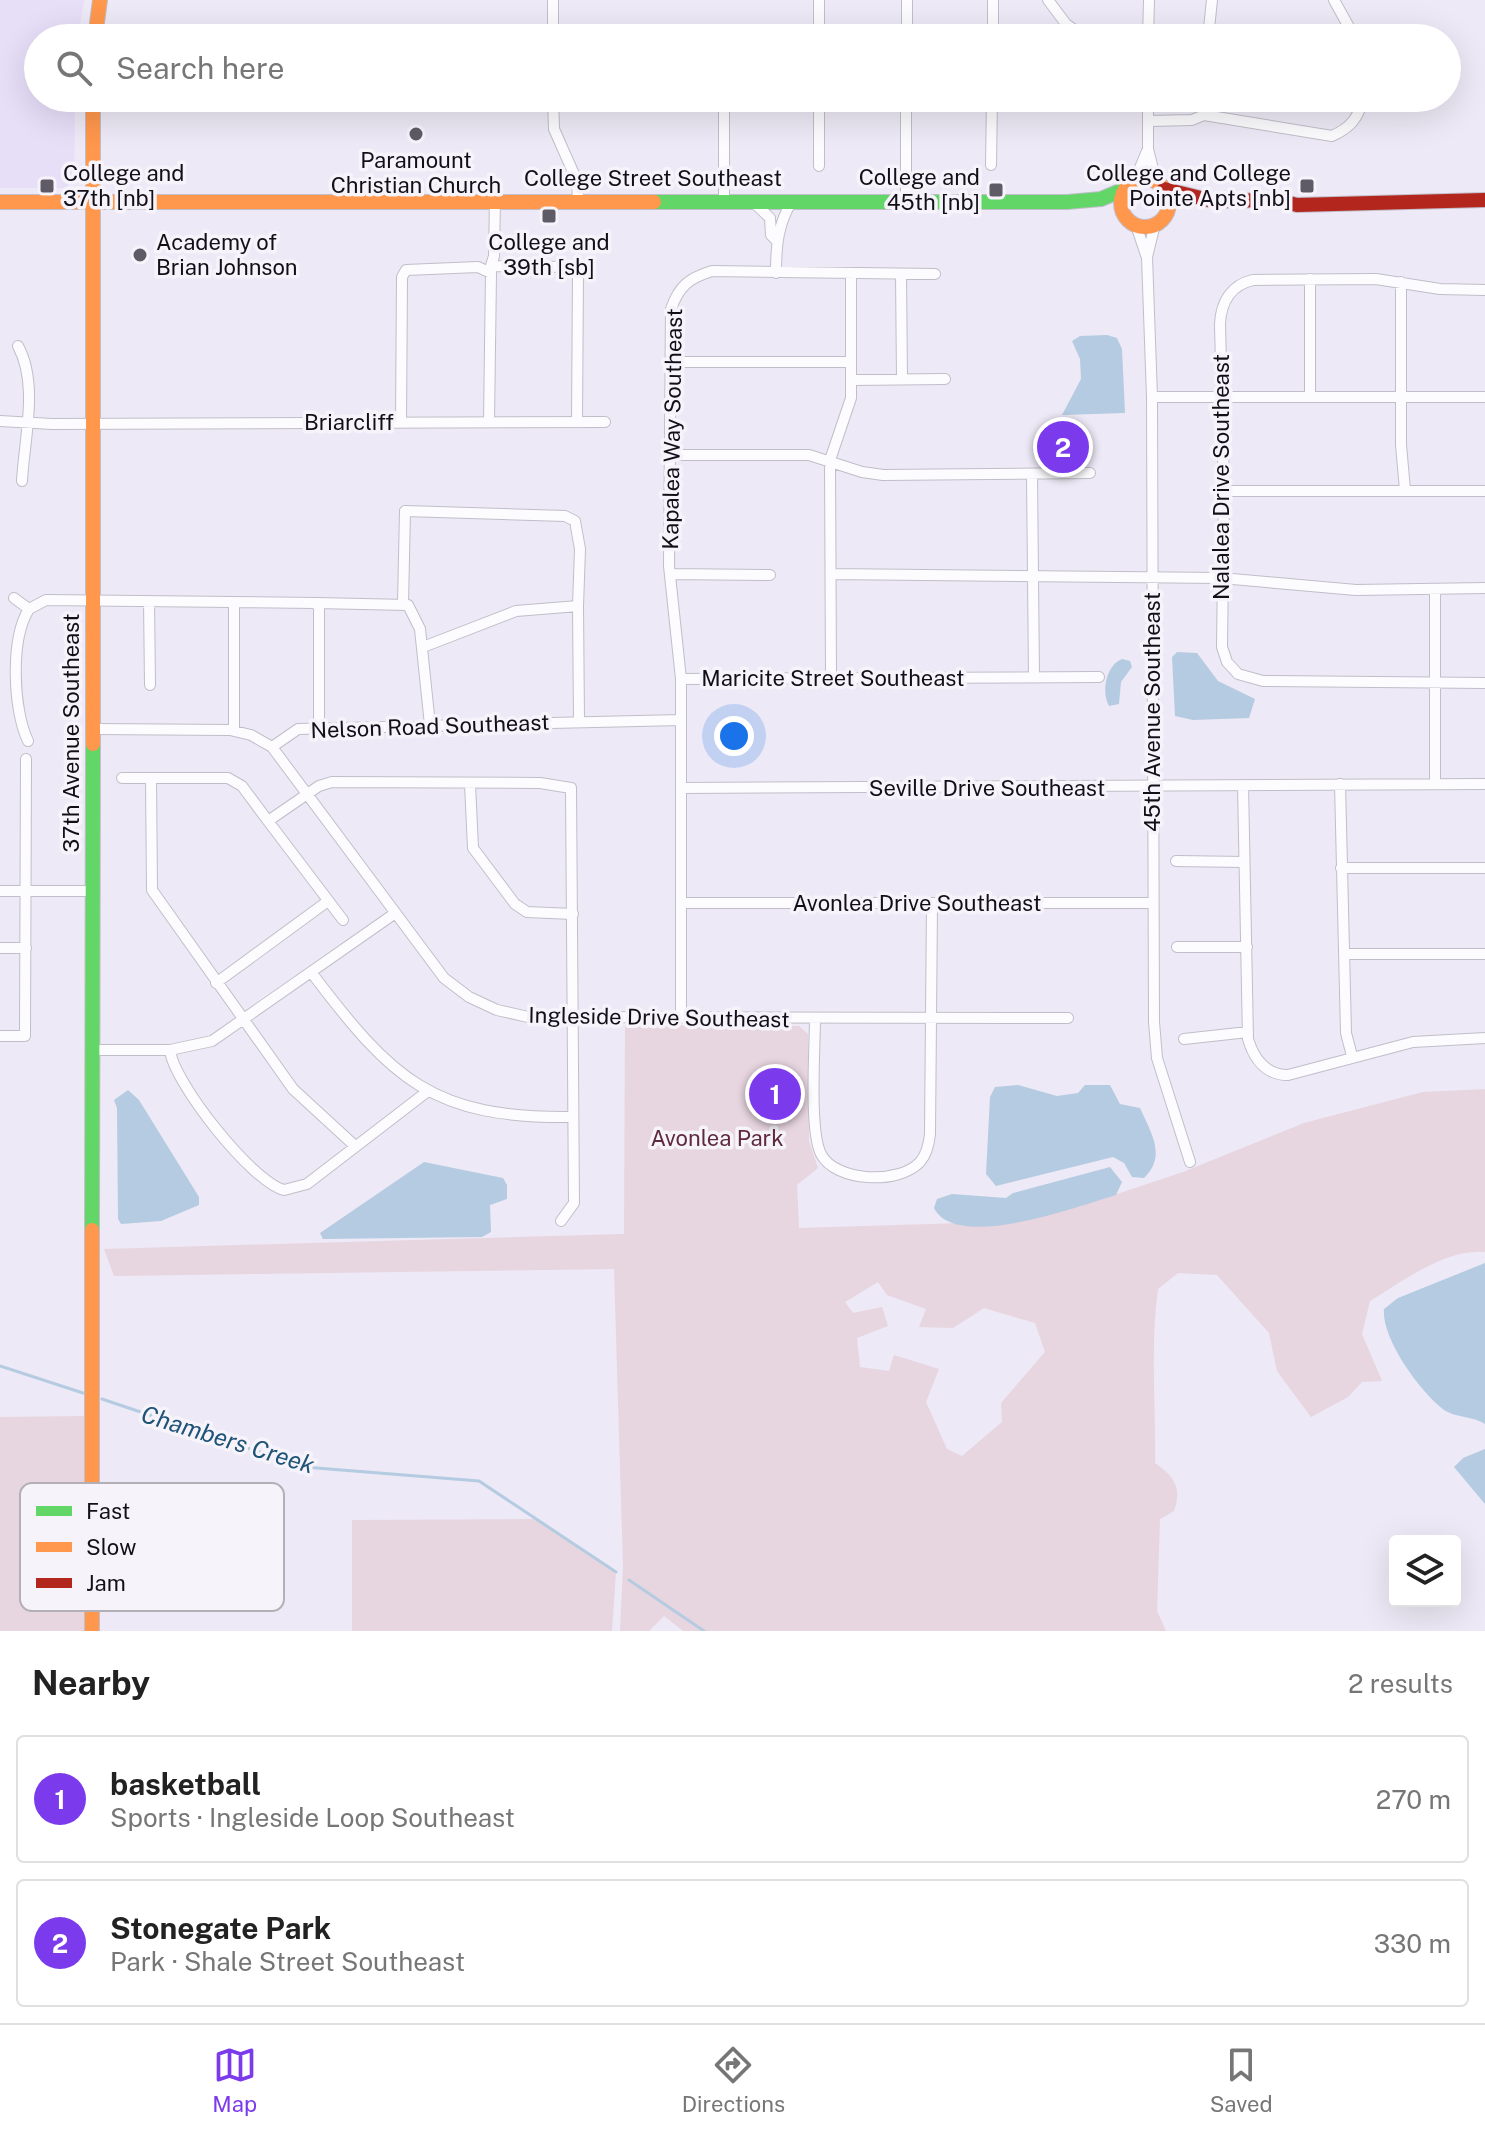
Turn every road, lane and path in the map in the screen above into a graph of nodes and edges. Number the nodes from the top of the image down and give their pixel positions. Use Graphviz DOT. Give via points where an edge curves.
graph roads {
  1 [pos="100,0"];
  2 [pos="553,0"];
  3 [pos="819,0"];
  4 [pos="907,0"];
  5 [pos="993,0"];
  6 [pos="1048,0"];
  7 [pos="1149,0"];
  8 [pos="1212,0"];
  9 [pos="1334,0"];
  10 [pos="97,24"];
  11 [pos="553,24"];
  12 [pos="819,24"];
  13 [pos="907,24"];
  14 [pos="993,24"];
  15 [pos="1066,24"];
  16 [pos="1148,24"];
  17 [pos="1209,24"];
  18 [pos="1347,24"];
  19 [pos="93,112"];
  20 [pos="553,112"];
  21 [pos="724,112"];
  22 [pos="819,112"];
  23 [pos="906,112"];
  24 [pos="992,112"];
  25 [pos="1149,112"];
  26 [pos="1205,112"];
  27 [pos="1360,112"];
  28 [pos="1204,115"];
  29 [pos="1149,121"];
  30 [pos="1148,149"];
  31 [pos="991,165"];
  32 [pos="819,166"];
  33 [pos="1130,185"];
  34 [pos="1160,185"];
  35 [pos="495,200"];
  36 [pos="578,200"];
  37 [pos="724,200"];
  38 [pos="1485,200"];
  39 [pos="752,201"];
  40 [pos="792,201"];
  41 [pos="906,201"];
  42 [pos="1213,201"];
  43 [pos="0,202"];
  44 [pos="93,202"];
  45 [pos="1067,202"];
  46 [pos="1123,213"];
  47 [pos="1159,221"];
  48 [pos="1136,225"];
  49 [pos="776,240"];
  50 [pos="1147,257"];
  51 [pos="491,269"];
  52 [pos="776,273"];
  53 [pos="851,274"];
  54 [pos="901,274"];
  55 [pos="935,274"];
  56 [pos="1310,279"];
  57 [pos="1401,282"];
  58 [pos="1485,290"];
  59 [pos="18,346"];
  60 [pos="672,362"];
  61 [pos="851,362"];
  62 [pos="902,379"];
  63 [pos="945,379"];
  64 [pos="851,380"];
  65 [pos="1220,396"];
  66 [pos="1310,396"];
  67 [pos="1152,397"];
  68 [pos="1401,397"];
  69 [pos="1485,397"];
  70 [pos="0,421"];
  71 [pos="26,422"];
  72 [pos="401,422"];
  73 [pos="489,422"];
  74 [pos="577,422"];
  75 [pos="605,422"];
  76 [pos="93,423"];
  77 [pos="669,455"];
  78 [pos="830,460"];
  79 [pos="1090,473"];
  80 [pos="1032,474"];
  81 [pos="22,481"];
  82 [pos="1405,490"];
  83 [pos="1224,491"];
  84 [pos="1485,491"];
  85 [pos="670,570"];
  86 [pos="831,574"];
  87 [pos="770,575"];
  88 [pos="1033,578"];
  89 [pos="1221,578"];
  90 [pos="1152,579"];
  91 [pos="1485,588"];
  92 [pos="1435,589"];
  93 [pos="14,598"];
  94 [pos="93,600"];
  95 [pos="149,601"];
  96 [pos="234,603"];
  97 [pos="316,603"];
  98 [pos="403,603"];
  99 [pos="578,606"];
  100 [pos="29,609"];
  101 [pos="423,647"];
  102 [pos="1034,677"];
  103 [pos="1099,677"];
  104 [pos="831,678"];
  105 [pos="681,679"];
  106 [pos="1435,683"];
  107 [pos="1485,683"];
  108 [pos="150,685"];
  109 [pos="681,720"];
  110 [pos="579,721"];
  111 [pos="430,725"];
  112 [pos="319,728"];
  113 [pos="94,729"];
  114 [pos="234,731"];
  115 [pos="28,741"];
  116 [pos="272,747"];
  117 [pos="26,759"];
  118 [pos="122,778"];
  119 [pos="151,778"];
  120 [pos="1435,783"];
  121 [pos="470,784"];
  122 [pos="1340,784"];
  123 [pos="1485,784"];
  124 [pos="1243,785"];
  125 [pos="1153,787"];
  126 [pos="681,788"];
  127 [pos="307,795"];
  128 [pos="268,821"];
  129 [pos="1176,861"];
  130 [pos="1244,862"];
  131 [pos="1341,868"];
  132 [pos="1485,868"];
  133 [pos="0,891"];
  134 [pos="26,891"];
  135 [pos="93,891"];
  136 [pos="328,901"];
  137 [pos="681,903"];
  138 [pos="932,903"];
  139 [pos="1152,903"];
  140 [pos="394,914"];
  141 [pos="573,914"];
  142 [pos="343,920"];
  143 [pos="1177,947"];
  144 [pos="1247,947"];
  145 [pos="0,948"];
  146 [pos="26,948"];
  147 [pos="1344,954"];
  148 [pos="1485,954"];
  149 [pos="311,972"];
  150 [pos="216,983"];
  151 [pos="574,1017"];
  152 [pos="681,1017"];
  153 [pos="240,1018"];
  154 [pos="815,1018"];
  155 [pos="931,1018"];
  156 [pos="1068,1018"];
  157 [pos="1248,1032"];
  158 [pos="0,1036"];
  159 [pos="1485,1038"];
  160 [pos="1184,1039"];
  161 [pos="93,1050"];
  162 [pos="170,1050"];
  163 [pos="1352,1056"];
  164 [pos="428,1091"];
  165 [pos="573,1117"];
  166 [pos="355,1146"];
  167 [pos="1190,1162"];
  168 [pos="561,1221"];
  169 [pos="93,1483"];
  170 [pos="92,1611"];
  171 [pos="92,1631"];
  1 -- 10 [label="main road"];
  2 -- 11 [label="street"];
  3 -- 12 [label="street"];
  4 -- 13 [label="street"];
  5 -- 14 [label="street"];
  6 -- 15 [label="street"];
  7 -- 16 [label="street"];
  8 -- 17 [label="street"];
  9 -- 18 [label="street"];
  19 -- 44 [label="main road, 37th Avenue Southeast"];
  20 -- 36 [label="street" via="554,129 575,177"];
  21 -- 37 [label="street"];
  22 -- 32 [label="street"];
  23 -- 41 [label="street"];
  24 -- 31 [label="street"];
  25 -- 29 [label="street"];
  26 -- 28 [label="street"];
  27 -- 28 [label="street" via="1347,130 1332,136"];
  28 -- 29 [label="street"];
  29 -- 30 [label="street"];
  30 -- 33 [label="street"];
  30 -- 34 [label="street"];
  33 -- 34 [label="main road"];
  33 -- 45 [label="main road, College Street Southeast" via="1101,199"];
  33 -- 46 [label="main road" via="1121,201"];
  34 -- 42 [label="main road"];
  34 -- 47 [label="main road" via="1168,202"];
  35 -- 36 [label="main road, College Street Southeast"];
  35 -- 44 [label="main road, College Street Southeast"];
  35 -- 51 [label="street"];
  36 -- 37 [label="main road, College Street Southeast"];
  37 -- 39 [label="main road, College Street Southeast"];
  38 -- 42 [label="main road" via="1345,205"];
  39 -- 40 [label="main road, College Street Southeast"];
  39 -- 49 [label="street" via="770,218"];
  40 -- 41 [label="main road, College Street Southeast"];
  40 -- 49 [label="street"];
  41 -- 45 [label="main road, College Street Southeast"];
  42 -- 47 [label="main road"];
  43 -- 44 [label="main road, College Street Southeast"];
  44 -- 76 [label="main road, 37th Avenue Southeast"];
  45 -- 46 [label="main road, College Street Southeast"];
  46 -- 48 [label="main road"];
  47 -- 48 [label="main road"];
  47 -- 50 [label="street, 45th Avenue Southeast"];
  48 -- 50 [label="street, 45th Avenue Southeast"];
  49 -- 52 [label="street"];
  50 -- 67 [label="street, 45th Avenue Southeast"];
  51 -- 72 [label="street" via="406,270"];
  51 -- 73 [label="street"];
  51 -- 74 [label="street" via="578,271"];
  52 -- 53 [label="street"];
  52 -- 60 [label="street, Kapalea Way Southeast" via="712,271 691,277 671,309"];
  53 -- 54 [label="street"];
  53 -- 61 [label="street"];
  54 -- 55 [label="street"];
  54 -- 62 [label="street"];
  56 -- 57 [label="street"];
  56 -- 65 [label="street, Nalalea Drive Southeast" via="1253,280 1230,294 1221,314"];
  56 -- 66 [label="street"];
  57 -- 58 [label="street"];
  57 -- 68 [label="street"];
  59 -- 71 [label="street" via="26,360"];
  60 -- 61 [label="street"];
  60 -- 77 [label="street, Kapalea Way Southeast"];
  61 -- 64 [label="street"];
  62 -- 63 [label="street"];
  62 -- 64 [label="street"];
  64 -- 78 [label="street" via="851,398"];
  65 -- 66 [label="street"];
  65 -- 67 [label="street"];
  65 -- 83 [label="street, Nalalea Drive Southeast"];
  66 -- 68 [label="street"];
  67 -- 90 [label="street, 45th Avenue Southeast"];
  68 -- 69 [label="street"];
  68 -- 82 [label="street"];
  70 -- 71 [label="street, Briarcliff"];
  71 -- 76 [label="street, Briarcliff"];
  71 -- 81 [label="street"];
  72 -- 73 [label="street, Briarcliff"];
  72 -- 76 [label="street, Briarcliff"];
  73 -- 74 [label="street, Briarcliff"];
  74 -- 75 [label="street, Briarcliff"];
  76 -- 94 [label="main road, 37th Avenue Southeast"];
  77 -- 78 [label="street" via="809,455"];
  77 -- 85 [label="street, Kapalea Way Southeast"];
  78 -- 80 [label="street" via="883,475"];
  78 -- 86 [label="street"];
  79 -- 80 [label="street"];
  80 -- 88 [label="street"];
  82 -- 83 [label="street"];
  82 -- 84 [label="street"];
  83 -- 89 [label="street, Nalalea Drive Southeast"];
  85 -- 87 [label="street"];
  85 -- 105 [label="street, Maricite Street Southeast"];
  86 -- 88 [label="street"];
  86 -- 104 [label="street"];
  88 -- 90 [label="street"];
  88 -- 102 [label="street"];
  89 -- 90 [label="street"];
  89 -- 92 [label="street" via="1295,587"];
  89 -- 106 [label="street, Nalalea Drive Southeast" via="1222,647 1227,662 1244,677"];
  90 -- 125 [label="street, 45th Avenue Southeast"];
  91 -- 92 [label="street"];
  92 -- 106 [label="street"];
  93 -- 100 [label="street"];
  94 -- 95 [label="street"];
  94 -- 100 [label="street" via="46,600"];
  94 -- 113 [label="main road, 37th Avenue Southeast"];
  95 -- 96 [label="street"];
  95 -- 108 [label="street"];
  96 -- 97 [label="street"];
  96 -- 114 [label="street"];
  97 -- 98 [label="street"];
  97 -- 112 [label="street"];
  98 -- 99 [label="street" via="405,511 444,510 565,516 575,521 580,549"];
  98 -- 101 [label="street" via="414,614"];
  99 -- 101 [label="street" via="516,611"];
  99 -- 110 [label="street"];
  100 -- 115 [label="street" via="17,641 19,715"];
  101 -- 111 [label="street"];
  102 -- 103 [label="street, Maricite Street Southeast"];
  102 -- 104 [label="street, Maricite Street Southeast"];
  104 -- 105 [label="street, Maricite Street Southeast"];
  105 -- 109 [label="street"];
  106 -- 107 [label="street"];
  106 -- 120 [label="street"];
  109 -- 110 [label="street, Nelson Road Southeast"];
  109 -- 126 [label="street"];
  110 -- 111 [label="street, Nelson Road Southeast"];
  111 -- 112 [label="street, Nelson Road Southeast"];
  112 -- 116 [label="street, Nelson Road Southeast" via="298,729"];
  113 -- 114 [label="street"];
  113 -- 135 [label="main road, 37th Avenue Southeast"];
  114 -- 116 [label="street"];
  116 -- 127 [label="street, Ingleside Drive Southeast"];
  117 -- 134 [label="street"];
  118 -- 119 [label="street"];
  119 -- 128 [label="street" via="228,778 242,786"];
  119 -- 150 [label="street" via="152,890"];
  120 -- 122 [label="street, Seville Drive Southeast"];
  120 -- 123 [label="street, Seville Drive Southeast"];
  121 -- 127 [label="street" via="332,782"];
  121 -- 141 [label="street" via="473,848 515,904 527,912"];
  121 -- 141 [label="street" via="571,788"];
  122 -- 124 [label="street, Seville Drive Southeast"];
  122 -- 131 [label="street"];
  124 -- 125 [label="street, Seville Drive Southeast"];
  124 -- 130 [label="street"];
  125 -- 126 [label="street, Seville Drive Southeast"];
  125 -- 139 [label="street, 45th Avenue Southeast"];
  126 -- 137 [label="street"];
  127 -- 128 [label="street"];
  127 -- 140 [label="street, Ingleside Drive Southeast"];
  128 -- 136 [label="street"];
  129 -- 130 [label="street"];
  130 -- 144 [label="street"];
  131 -- 132 [label="street"];
  131 -- 147 [label="street"];
  133 -- 134 [label="street"];
  134 -- 135 [label="street"];
  134 -- 146 [label="street"];
  135 -- 161 [label="main road, 37th Avenue Southeast"];
  136 -- 142 [label="street"];
  136 -- 150 [label="street"];
  137 -- 138 [label="street, Avonlea Drive Southeast"];
  137 -- 152 [label="street"];
  138 -- 139 [label="street, Avonlea Drive Southeast"];
  138 -- 155 [label="street"];
  139 -- 167 [label="street, 45th Avenue Southeast" via="1157,1058"];
  140 -- 149 [label="street"];
  140 -- 151 [label="street, Ingleside Drive Southeast" via="437,971 469,997 518,1015"];
  141 -- 151 [label="street"];
  143 -- 144 [label="street"];
  144 -- 157 [label="street"];
  145 -- 146 [label="street"];
  146 -- 158 [label="street" via="25,1036"];
  147 -- 148 [label="street"];
  147 -- 163 [label="street" via="1346,1033"];
  149 -- 153 [label="street"];
  149 -- 164 [label="street" via="372,1050"];
  150 -- 153 [label="street"];
  151 -- 152 [label="street, Ingleside Drive Southeast"];
  151 -- 165 [label="street"];
  152 -- 154 [label="street, Ingleside Drive Southeast"];
  153 -- 162 [label="street" via="212,1041"];
  153 -- 166 [label="street" via="293,1089"];
  154 -- 155 [label="street, Ingleside Drive Southeast"];
  154 -- 155 [label="street" via="819,1151 839,1172 890,1175 914,1168 928,1147"];
  155 -- 156 [label="street, Ingleside Drive Southeast"];
  157 -- 160 [label="street"];
  157 -- 163 [label="street" via="1266,1069 1288,1075"];
  159 -- 163 [label="street" via="1413,1042"];
  161 -- 162 [label="street"];
  161 -- 169 [label="main road, 37th Avenue Southeast"];
  162 -- 166 [label="street" via="177,1072 219,1131 273,1186 290,1190 307,1184"];
  164 -- 165 [label="street" via="495,1113"];
  164 -- 166 [label="street"];
  165 -- 168 [label="street" via="574,1203"];
  170 -- 171 [label="main road, 37th Avenue Southeast"];
}
